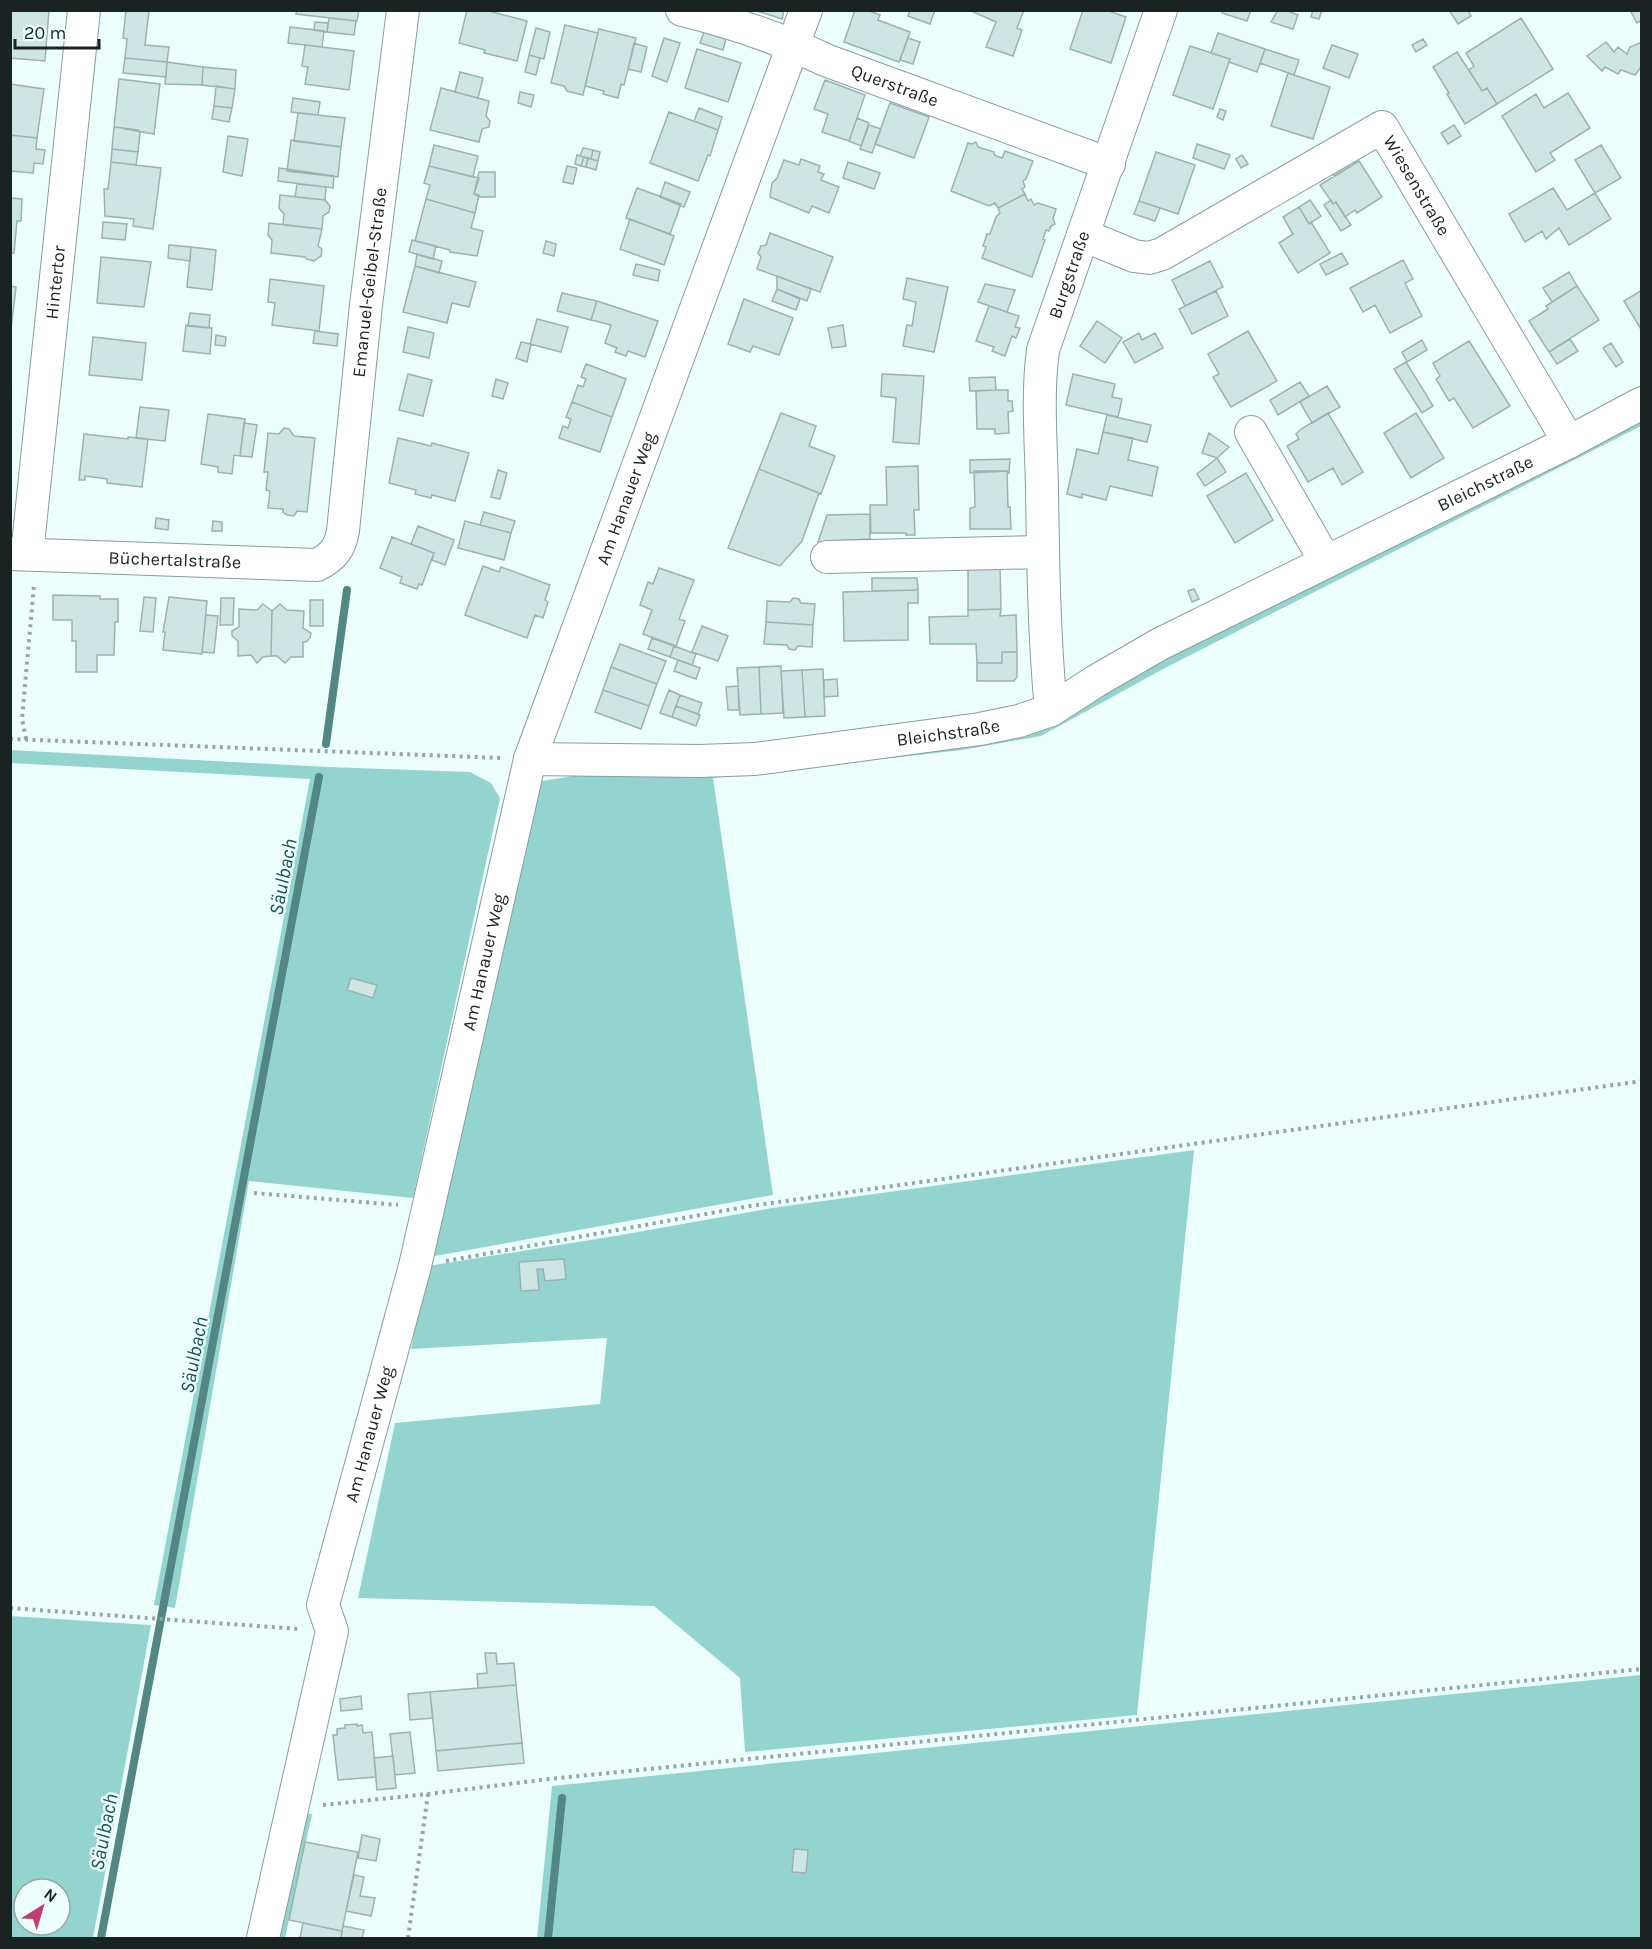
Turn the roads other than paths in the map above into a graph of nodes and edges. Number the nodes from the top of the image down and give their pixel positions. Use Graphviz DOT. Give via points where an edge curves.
graph roads {
  1 [pos="84,10"];
  2 [pos="403,10"];
  3 [pos="682,10"];
  4 [pos="806,10"];
  5 [pos="1161,10"];
  6 [pos="794,45"];
  7 [pos="1109,164"];
  8 [pos="1083,235"];
  9 [pos="1641,403"];
  10 [pos="1251,432"];
  11 [pos="1569,442"];
  12 [pos="1043,552"];
  13 [pos="335,553"];
  14 [pos="19,554"];
  15 [pos="827,557"];
  16 [pos="1326,562"];
  17 [pos="1051,710"];
  18 [pos="530,759"];
  19 [pos="263,1938"];
  1 -- 14 [label="street, Hintertor"];
  2 -- 13 [label="street, Emanuel-Geibel-Straße" via="366,305 343,531"];
  3 -- 6 [label="street, Querstraße"];
  4 -- 6 [label="street, Am Hanauer Weg"];
  5 -- 7 [label="street, Burgstraße"];
  6 -- 7 [label="street, Querstraße"];
  6 -- 18 [label="street, Am Hanauer Weg"];
  7 -- 8 [label="street, Burgstraße"];
  8 -- 11 [label="street, Wiesenstraße" via="1134,256 1149,258 1162,254 1382,127"];
  8 -- 12 [label="street, Burgstraße" via="1047,335 1041,366"];
  9 -- 11 [label="street, Bleichstraße"];
  10 -- 16 [label="street"];
  11 -- 16 [label="street, Bleichstraße"];
  12 -- 15 [label="street"];
  12 -- 17 [label="street, Burgstraße" via="1045,653"];
  13 -- 14 [label="street, Büchertalstraße" via="317,565"];
  16 -- 17 [label="street, Bleichstraße" via="1160,644"];
  17 -- 18 [label="street, Bleichstraße" via="980,729 755,759"];
  18 -- 19 [label="street, Am Hanauer Weg" via="415,1266 323,1605 332,1631"];
}
